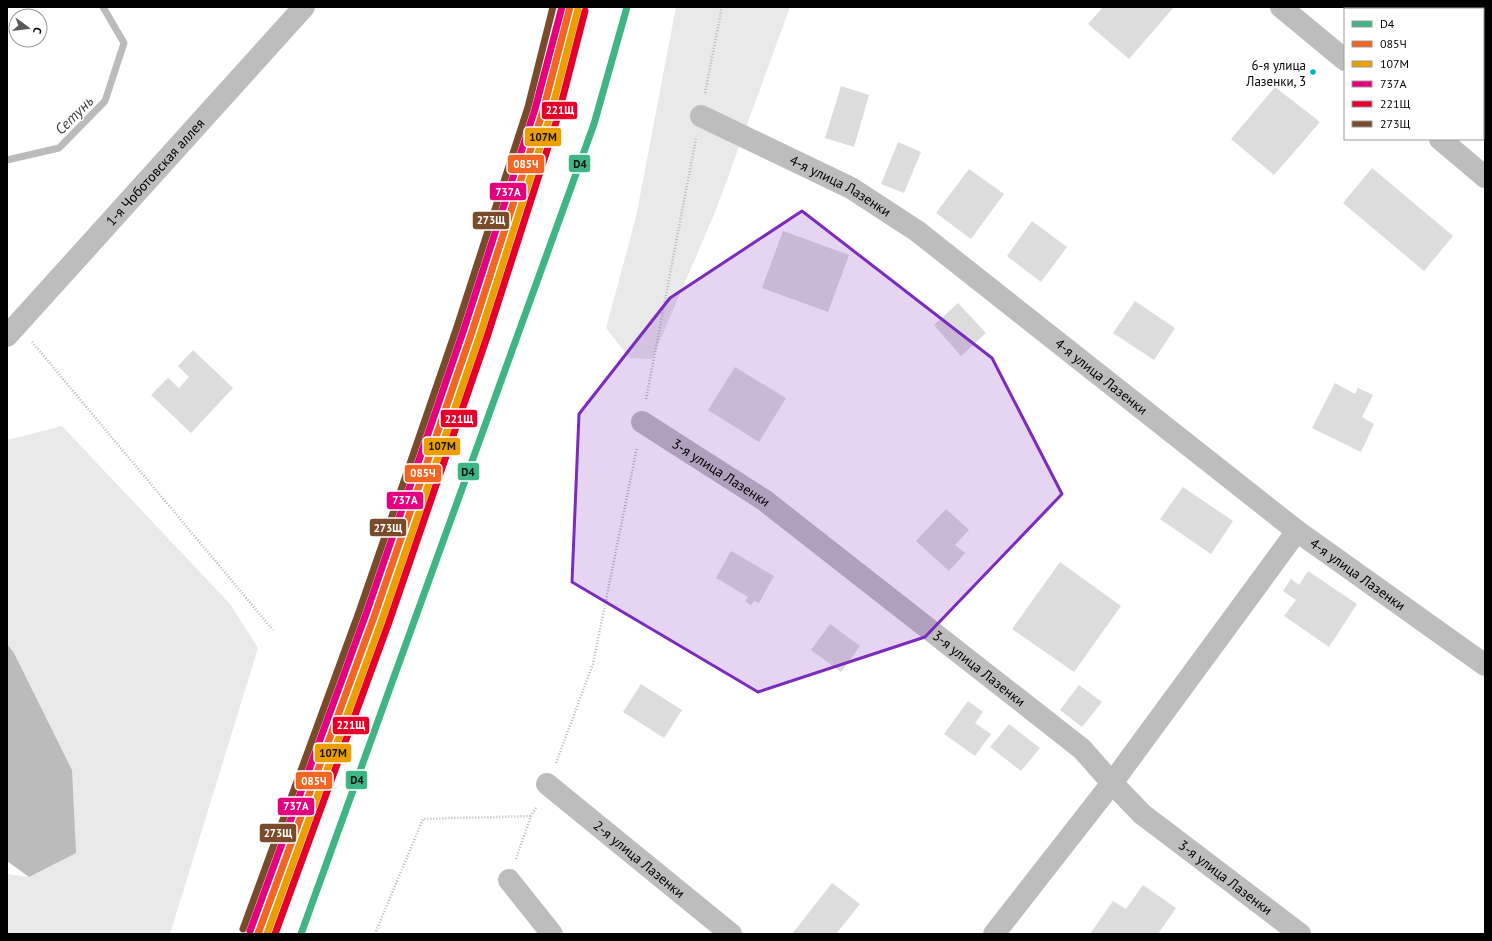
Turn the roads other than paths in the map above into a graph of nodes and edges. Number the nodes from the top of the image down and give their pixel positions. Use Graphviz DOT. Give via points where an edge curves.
graph roads {
  1 [pos="304,7"];
  2 [pos="1281,7"];
  3 [pos="1344,59"];
  4 [pos="701,116"];
  5 [pos="1441,140"];
  6 [pos="1485,177"];
  7 [pos="12,330"];
  8 [pos="642,422"];
  9 [pos="1297,531"];
  10 [pos="1485,665"];
  11 [pos="1112,783"];
  12 [pos="548,784"];
  13 [pos="509,880"];
  14 [pos="552,934"];
  15 [pos="731,934"];
  16 [pos="994,934"];
  17 [pos="1300,934"];
  1 -- 7 [label="street, 1-я Чоботовская аллея"];
  2 -- 3 [label="street"];
  4 -- 9 [label="street, 4-я улица Лазенки" via="851,188 917,231"];
  5 -- 6 [label="street"];
  8 -- 11 [label="street, 3-я улица Лазенки" via="764,500 1082,749"];
  9 -- 10 [label="street, 4-я улица Лазенки"];
  9 -- 11 [label="street"];
  11 -- 16 [label="street"];
  11 -- 17 [label="street, 3-я улица Лазенки" via="1142,814"];
  12 -- 15 [label="street, 2-я улица Лазенки"];
  13 -- 14 [label="street"];
}
